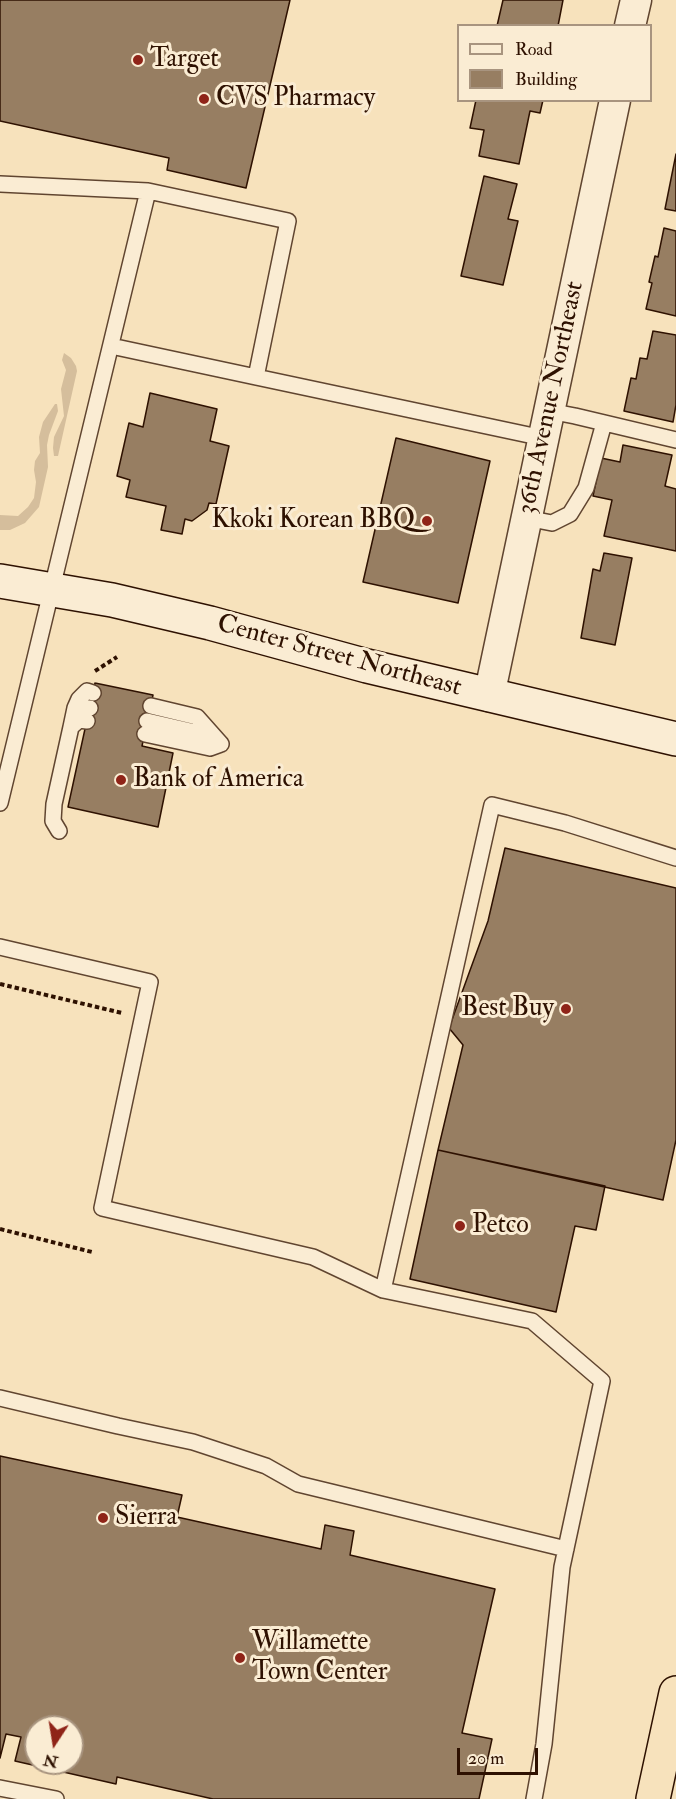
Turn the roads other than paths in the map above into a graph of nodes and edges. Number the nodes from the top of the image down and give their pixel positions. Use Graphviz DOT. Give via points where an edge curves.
graph roads {
  1 [pos="636,0"];
  2 [pos="630,24"];
  3 [pos="615,102"];
  4 [pos="0,184"];
  5 [pos="148,191"];
  6 [pos="111,346"];
  7 [pos="256,377"];
  8 [pos="604,423"];
  9 [pos="546,425"];
  10 [pos="676,440"];
  11 [pos="526,518"];
  12 [pos="0,581"];
  13 [pos="52,589"];
  14 [pos="489,696"];
  15 [pos="86,707"];
  16 [pos="148,720"];
  17 [pos="676,739"];
  18 [pos="221,744"];
  19 [pos="0,803"];
  20 [pos="59,831"];
  21 [pos="676,858"];
  22 [pos="0,947"];
  23 [pos="383,1290"];
  24 [pos="0,1398"];
  25 [pos="566,1549"];
  26 [pos="676,1693"];
  27 [pos="0,1788"];
  28 [pos="56,1799"];
  29 [pos="534,1799"];
  30 [pos="653,1799"];
  1 -- 2 [label="street"];
  3 -- 9 [label="street, 36th Avenue Northeast"];
  4 -- 5 [label="lane"];
  5 -- 6 [label="lane"];
  5 -- 7 [label="lane" via="288,221"];
  6 -- 7 [label="lane"];
  6 -- 13 [label="lane"];
  7 -- 9 [label="lane"];
  8 -- 9 [label="lane"];
  8 -- 10 [label="lane"];
  8 -- 11 [label="lane" via="586,488 570,514 552,523"];
  9 -- 11 [label="street, 36th Avenue Northeast"];
  11 -- 14 [label="street, 36th Avenue Northeast"];
  12 -- 13 [label="main road, Center Street Northeast"];
  13 -- 14 [label="main road, Center Street Northeast" via="210,623"];
  13 -- 19 [label="lane"];
  14 -- 17 [label="main road, Center Street Northeast"];
  15 -- 20 [label="lane" via="71,727 54,804 53,821"];
  16 -- 18 [label="lane" via="199,733"];
  21 -- 23 [label="lane" via="492,805"];
  22 -- 23 [label="lane" via="150,982 102,1208 313,1257"];
  23 -- 25 [label="lane" via="532,1321 602,1381"];
  24 -- 25 [label="lane" via="193,1442 267,1466 298,1484"];
  25 -- 29 [label="lane"];
  26 -- 30 [label="highway"];
  27 -- 28 [label="lane"];
}
